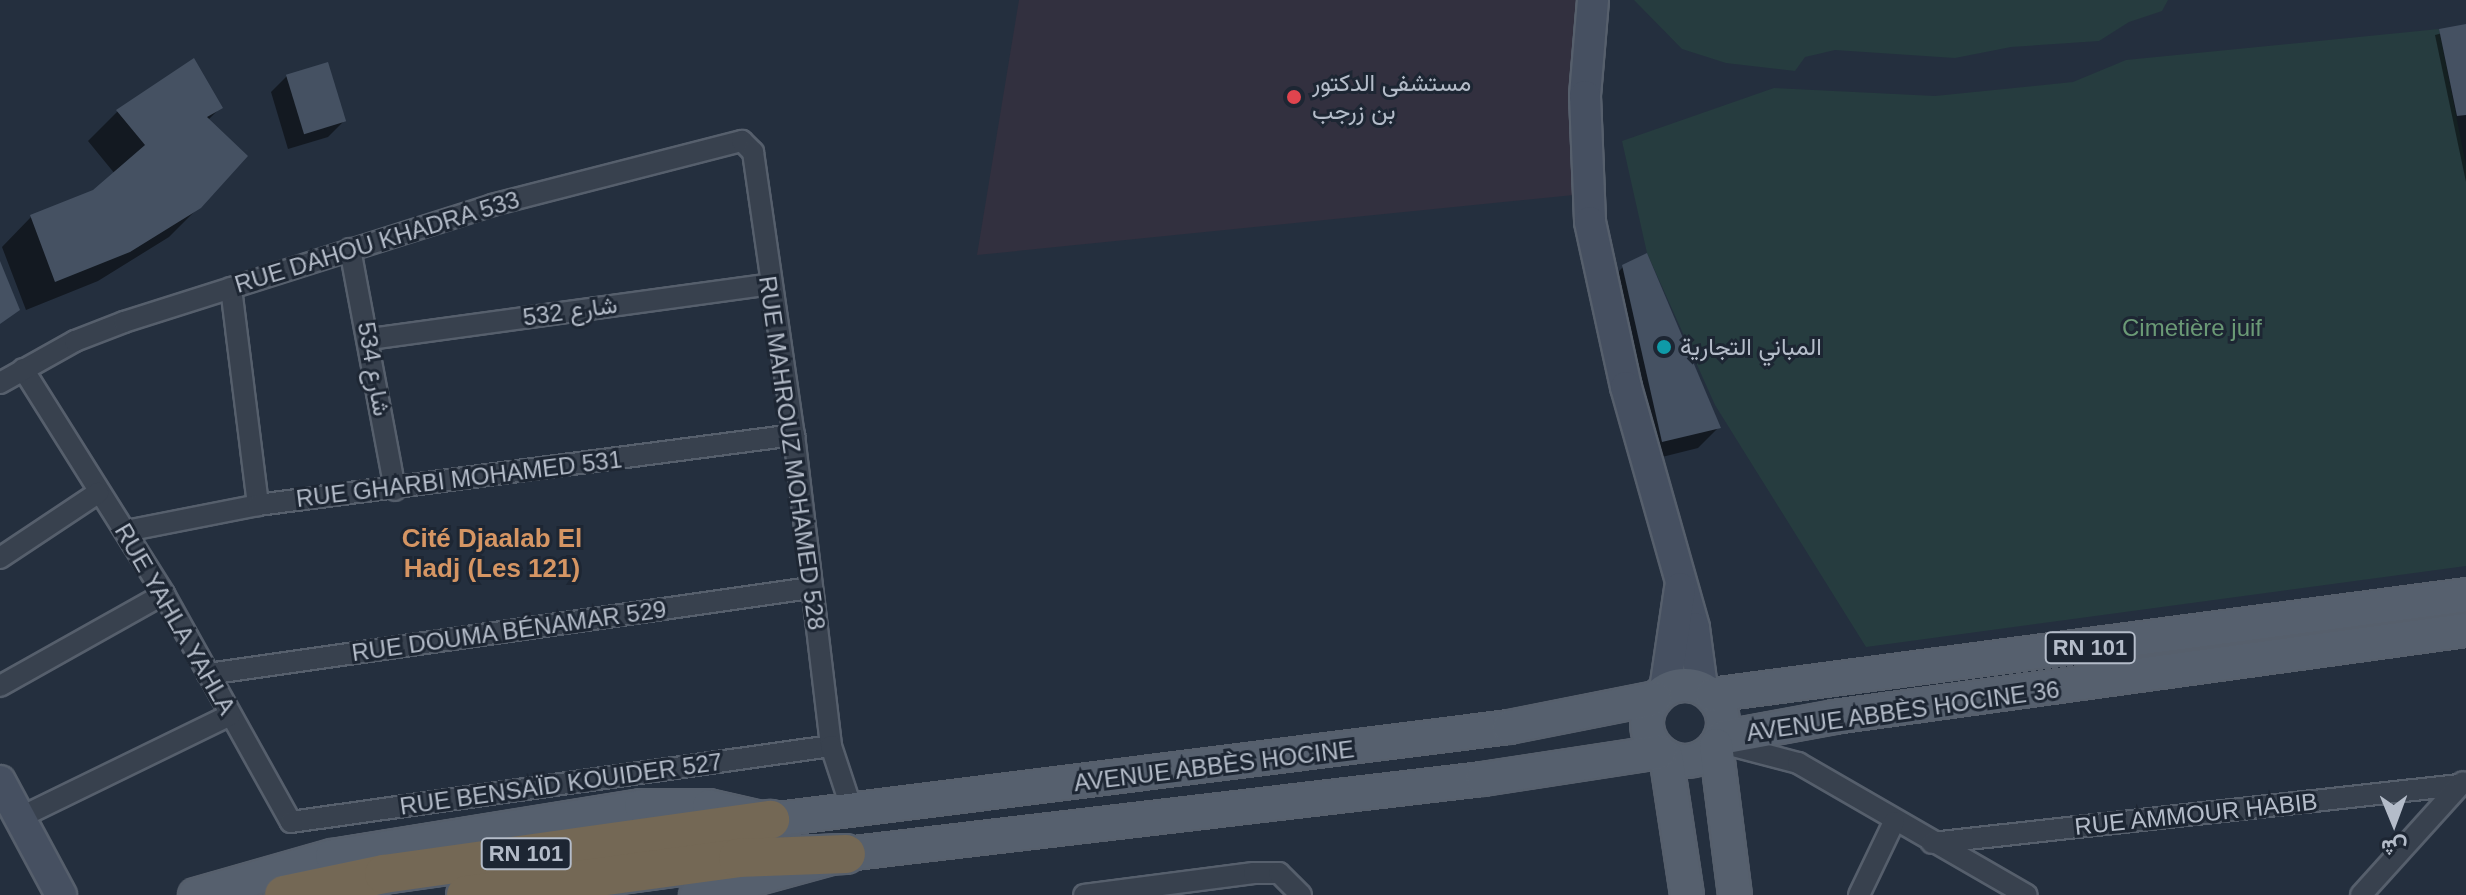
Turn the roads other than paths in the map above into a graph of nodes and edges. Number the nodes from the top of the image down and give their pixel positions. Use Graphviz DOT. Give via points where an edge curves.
graph roads {
  1 [pos="1593,0"];
  2 [pos="753,161"];
  3 [pos="350,249"];
  4 [pos="770,284"];
  5 [pos="231,288"];
  6 [pos="370,339"];
  7 [pos="23,369"];
  8 [pos="0,383"];
  9 [pos="794,435"];
  10 [pos="395,490"];
  11 [pos="98,493"];
  12 [pos="258,505"];
  13 [pos="126,531"];
  14 [pos="0,558"];
  15 [pos="1680,586"];
  16 [pos="810,588"];
  17 [pos="164,594"];
  18 [pos="2466,595"];
  19 [pos="2466,630"];
  20 [pos="208,674"];
  21 [pos="0,686"];
  22 [pos="1707,692"];
  23 [pos="1660,694"];
  24 [pos="230,715"];
  25 [pos="1718,742"];
  26 [pos="1663,754"];
  27 [pos="834,755"];
  28 [pos="0,781"];
  29 [pos="2463,782"];
  30 [pos="852,810"];
  31 [pos="770,820"];
  32 [pos="291,822"];
  33 [pos="1894,822"];
  34 [pos="25,831"];
  35 [pos="1932,843"];
  36 [pos="846,854"];
  37 [pos="61,895"];
  38 [pos="82,895"];
  39 [pos="195,895"];
  40 [pos="284,895"];
  41 [pos="466,895"];
  42 [pos="696,895"];
  43 [pos="1084,895"];
  44 [pos="1301,895"];
  45 [pos="1687,895"];
  46 [pos="1735,895"];
  47 [pos="1859,895"];
  48 [pos="2027,895"];
  49 [pos="2361,895"];
  1 -- 15 [label="main road" via="1585,96 1590,222 1626,387"];
  2 -- 3 [label="street, RUE DAHOU KHADRA 533" via="749,146 729,142"];
  2 -- 4 [label="street, RUE MAHROUZ MOHAMED 528"];
  3 -- 5 [label="street, RUE DAHOU KHADRA 533"];
  3 -- 6 [label="street, 534 شارع"];
  4 -- 6 [label="street, 532 شارع"];
  4 -- 9 [label="street, RUE MAHROUZ MOHAMED 528"];
  5 -- 7 [label="street, RUE DAHOU KHADRA 533" via="124,322"];
  5 -- 12 [label="street"];
  6 -- 10 [label="street, 534 شارع"];
  7 -- 8 [label="street, RUE DAHOU KHADRA 533"];
  7 -- 11 [label="street, RUE YAHLA YAHLA"];
  9 -- 10 [label="street, RUE GHARBI MOHAMED 531"];
  9 -- 16 [label="street, RUE MAHROUZ MOHAMED 528"];
  10 -- 12 [label="street, RUE GHARBI MOHAMED 531"];
  11 -- 13 [label="street, RUE YAHLA YAHLA"];
  11 -- 14 [label="street"];
  12 -- 13 [label="street, RUE GHARBI MOHAMED 531"];
  13 -- 17 [label="street, RUE YAHLA YAHLA"];
  15 -- 22 [label="main road"];
  15 -- 23 [label="main road"];
  16 -- 20 [label="street, RUE DOUMA BÉNAMAR 529"];
  16 -- 27 [label="street, RUE MAHROUZ MOHAMED 528"];
  17 -- 20 [label="street, RUE YAHLA YAHLA"];
  17 -- 21 [label="street"];
  18 -- 22 [label="main road, AVENUE ABBÈS HOCINE 36 / RN 101"];
  19 -- 25 [label="main road, AVENUE ABBÈS HOCINE 36 / RN 101" via="1834,717"];
  20 -- 24 [label="street, RUE YAHLA YAHLA"];
  22 -- 23 [label="main road" via="1689,684"];
  22 -- 25 [label="main road" via="1723,716"];
  23 -- 26 [label="main road" via="1647,720"];
  23 -- 30 [label="main road, AVENUE ABBÈS HOCINE" via="1509,727"];
  24 -- 32 [label="street, RUE YAHLA YAHLA"];
  24 -- 34 [label="street"];
  25 -- 26 [label="main road" via="1693,760"];
  25 -- 33 [label="street" via="1798,763"];
  25 -- 46 [label="main road"];
  26 -- 36 [label="main road, AVENUE ABBÈS HOCINE"];
  26 -- 45 [label="main road"];
  27 -- 30 [label="street, RUE MAHROUZ MOHAMED 528"];
  27 -- 32 [label="street, RUE BENSAÏD KOUIDER 527"];
  28 -- 34 [label="main road"];
  29 -- 35 [label="street, RUE AMMOUR HABIB"];
  29 -- 49 [label="street"];
  30 -- 31 [label="main road, AVENUE ABBÈS HOCINE"];
  31 -- 39 [label="main road, AVENUE ABBÈS HOCINE" via="709,806 641,806 332,856"];
  31 -- 40 [label="highway, RN 101" via="384,874"];
  33 -- 35 [label="street"];
  33 -- 47 [label="street"];
  34 -- 37 [label="main road"];
  34 -- 38 [label="main road"];
  35 -- 48 [label="street"];
  36 -- 41 [label="highway, RN 101" via="738,858"];
  36 -- 42 [label="main road, AVENUE ABBÈS HOCINE"];
  43 -- 44 [label="street" via="1254,873 1279,873"];
}
